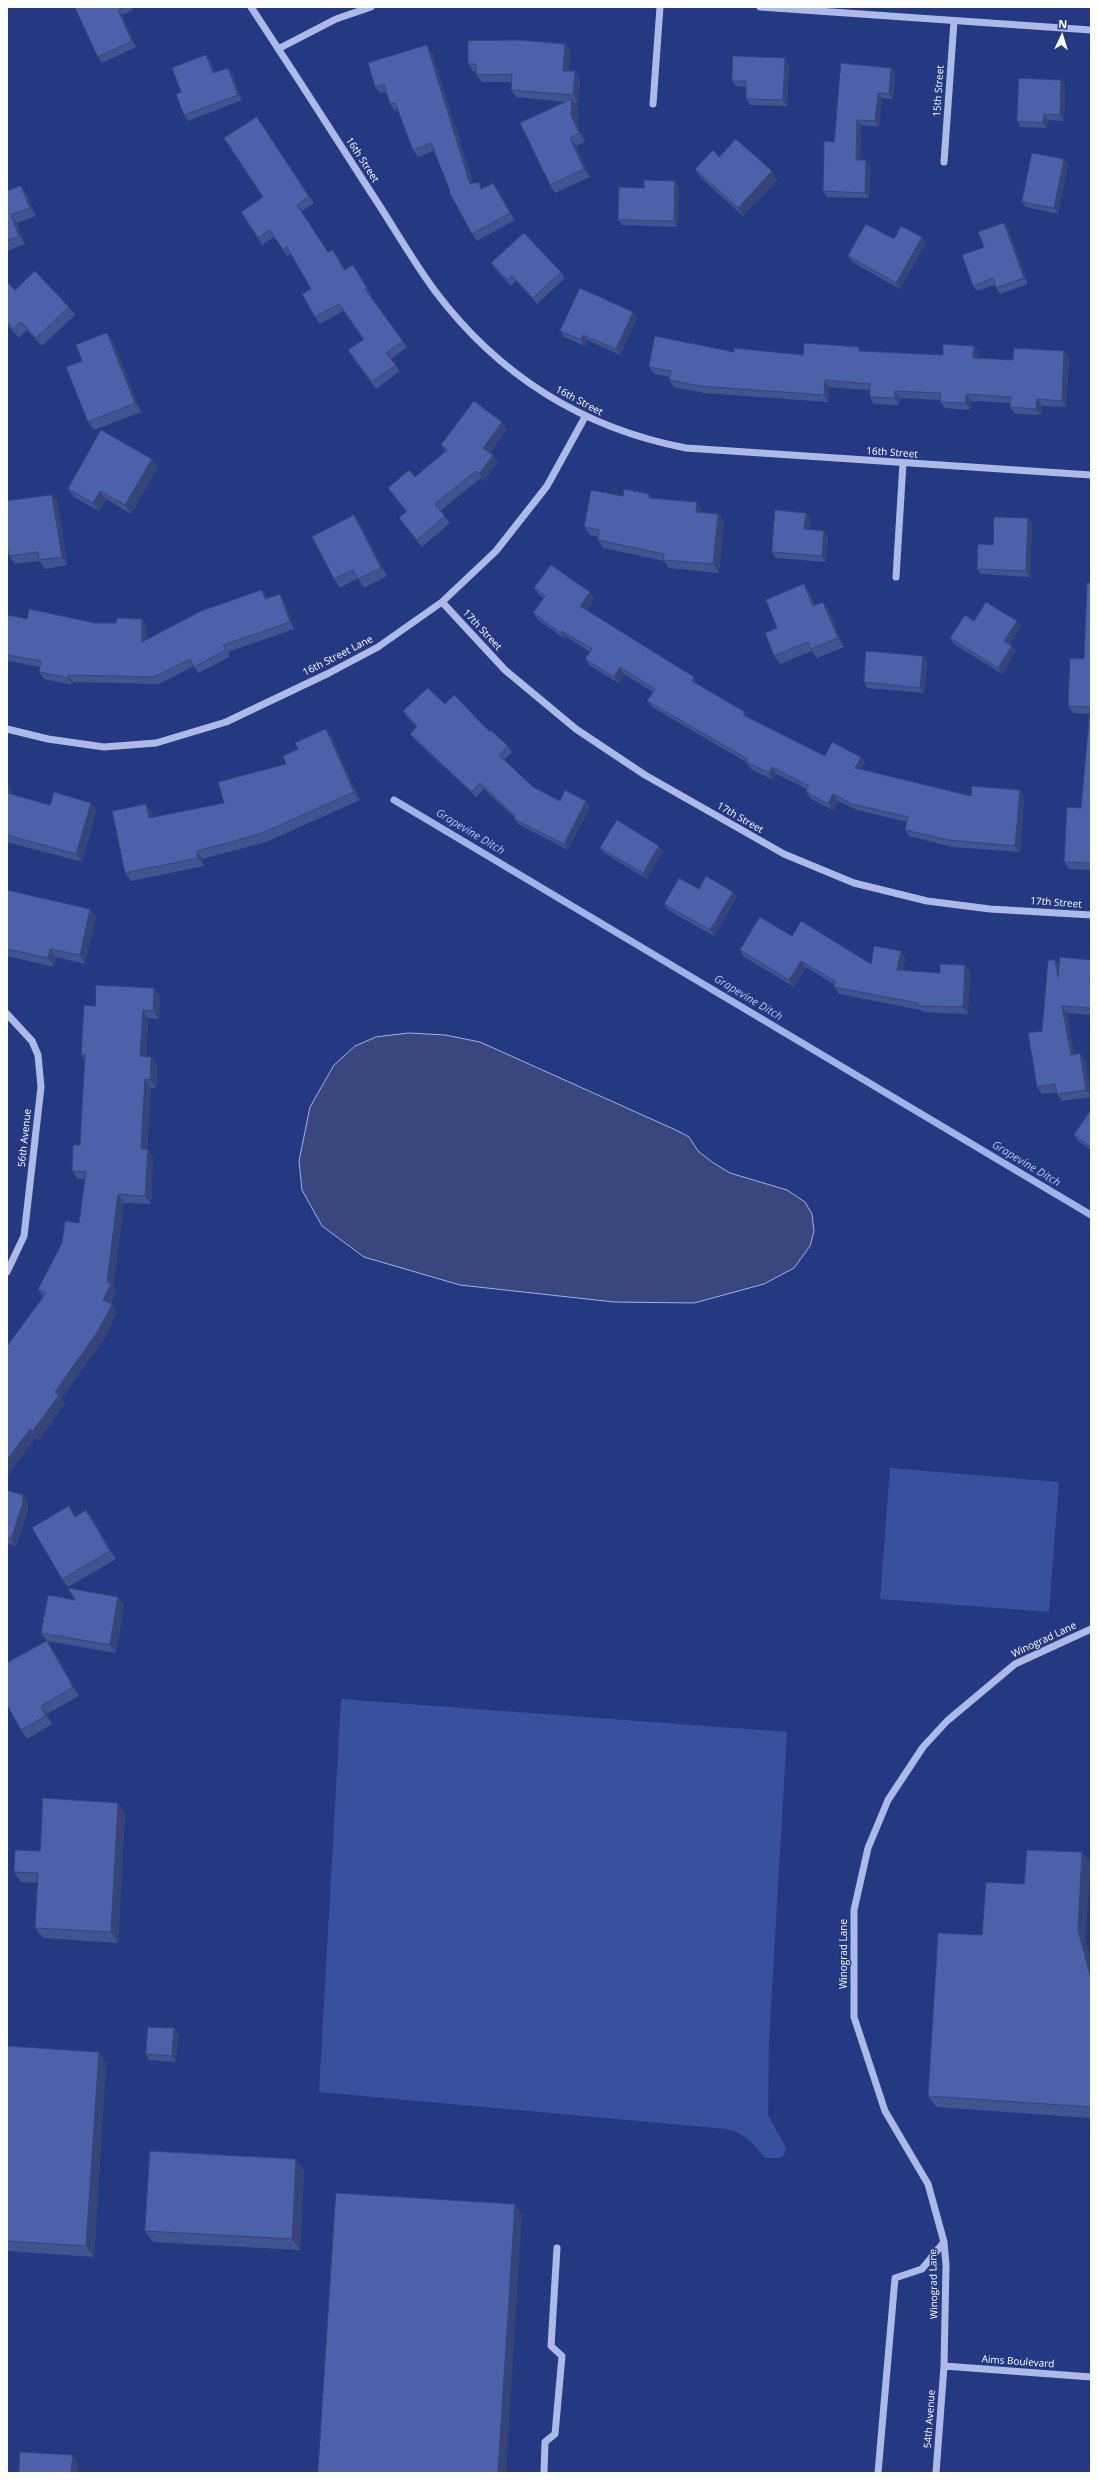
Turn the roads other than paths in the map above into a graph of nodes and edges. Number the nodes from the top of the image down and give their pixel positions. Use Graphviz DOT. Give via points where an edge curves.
graph roads {
  1 [pos="251,7"];
  2 [pos="371,7"];
  3 [pos="660,7"];
  4 [pos="760,7"];
  5 [pos="954,20"];
  6 [pos="1091,30"];
  7 [pos="278,49"];
  8 [pos="653,104"];
  9 [pos="944,162"];
  10 [pos="585,418"];
  11 [pos="903,463"];
  12 [pos="1091,475"];
  13 [pos="896,577"];
  14 [pos="442,602"];
  15 [pos="7,729"];
  16 [pos="1091,915"];
  17 [pos="7,1014"];
  18 [pos="7,1272"];
  19 [pos="1091,1629"];
  20 [pos="944,2242"];
  21 [pos="557,2248"];
  22 [pos="944,2366"];
  23 [pos="1091,2377"];
  24 [pos="544,2473"];
  25 [pos="878,2473"];
  26 [pos="936,2473"];
  1 -- 7 [label="street, 16th Street"];
  2 -- 7 [label="street" via="336,19"];
  3 -- 8 [label="street"];
  4 -- 5 [label="street"];
  5 -- 6 [label="street"];
  5 -- 9 [label="street, 15th Street"];
  7 -- 10 [label="street, 16th Street" via="435,291 477,342 522,380"];
  10 -- 11 [label="street, 16th Street" via="660,443 686,448"];
  10 -- 14 [label="street, 16th Street Lane" via="542,492 496,552"];
  11 -- 12 [label="street, 16th Street"];
  11 -- 13 [label="street"];
  14 -- 15 [label="street, 16th Street Lane" via="378,647 329,673 226,722 156,743 104,746 48,739"];
  14 -- 16 [label="street, 17th Street" via="505,670 576,729 646,775 784,854 854,883 927,901 990,909"];
  17 -- 18 [label="street, 56th Avenue" via="32,1040 38,1055 41,1087 24,1236"];
  19 -- 20 [label="street, Winograd Lane" via="1015,1664 947,1721 904,1773 888,1800 868,1848 854,1910 854,2017 884,2111 928,2184"];
  20 -- 22 [label="street, Winograd Lane"];
  20 -- 25 [label="street" via="922,2269 895,2278"];
  21 -- 24 [label="street" via="551,2346 562,2356 555,2434 545,2442"];
  22 -- 23 [label="street, Aims Boulevard"];
  22 -- 26 [label="street, 54th Avenue"];
}
